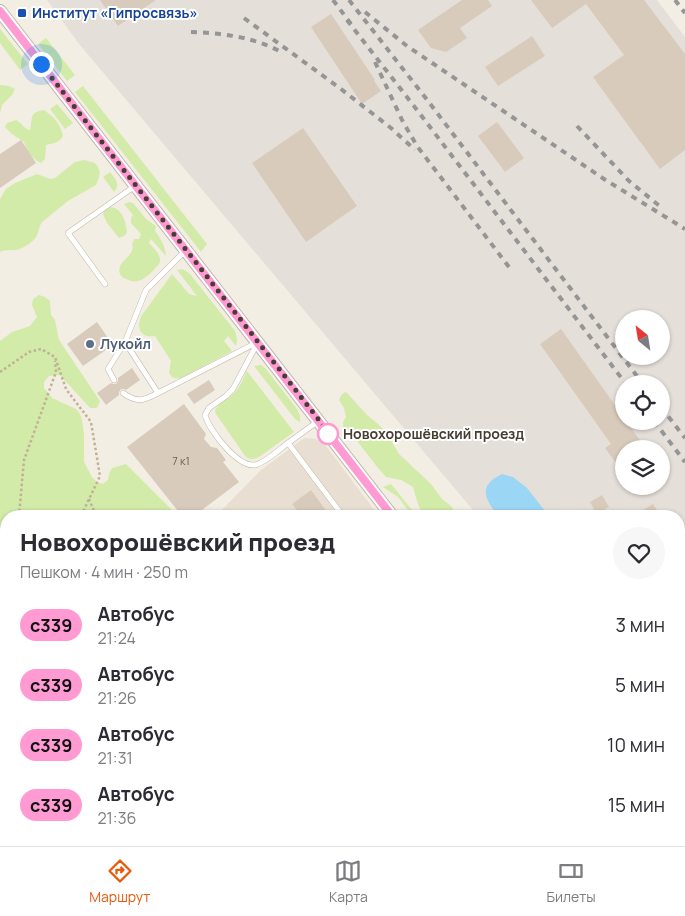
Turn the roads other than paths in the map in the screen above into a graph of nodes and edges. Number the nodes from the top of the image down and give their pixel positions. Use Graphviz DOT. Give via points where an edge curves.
graph roads {
  1 [pos="0,11"];
  2 [pos="135,186"];
  3 [pos="186,251"];
  4 [pos="105,284"];
  5 [pos="125,342"];
  6 [pos="258,342"];
  7 [pos="114,380"];
  8 [pos="122,393"];
  9 [pos="158,393"];
  10 [pos="319,420"];
  11 [pos="288,443"];
  12 [pos="338,510"];
  13 [pos="387,510"];
  1 -- 2 [label="street"];
  2 -- 3 [label="street"];
  2 -- 4 [label="lane" via="68,234"];
  3 -- 5 [label="lane" via="146,290"];
  3 -- 6 [label="street"];
  5 -- 7 [label="lane" via="108,369"];
  5 -- 9 [label="lane"];
  6 -- 9 [label="lane"];
  6 -- 10 [label="street"];
  6 -- 11 [label="lane" via="233,389 205,415 229,452 248,464 262,462"];
  8 -- 9 [label="lane" via="137,400"];
  10 -- 11 [label="lane"];
  10 -- 13 [label="street"];
  11 -- 12 [label="lane"];
}
